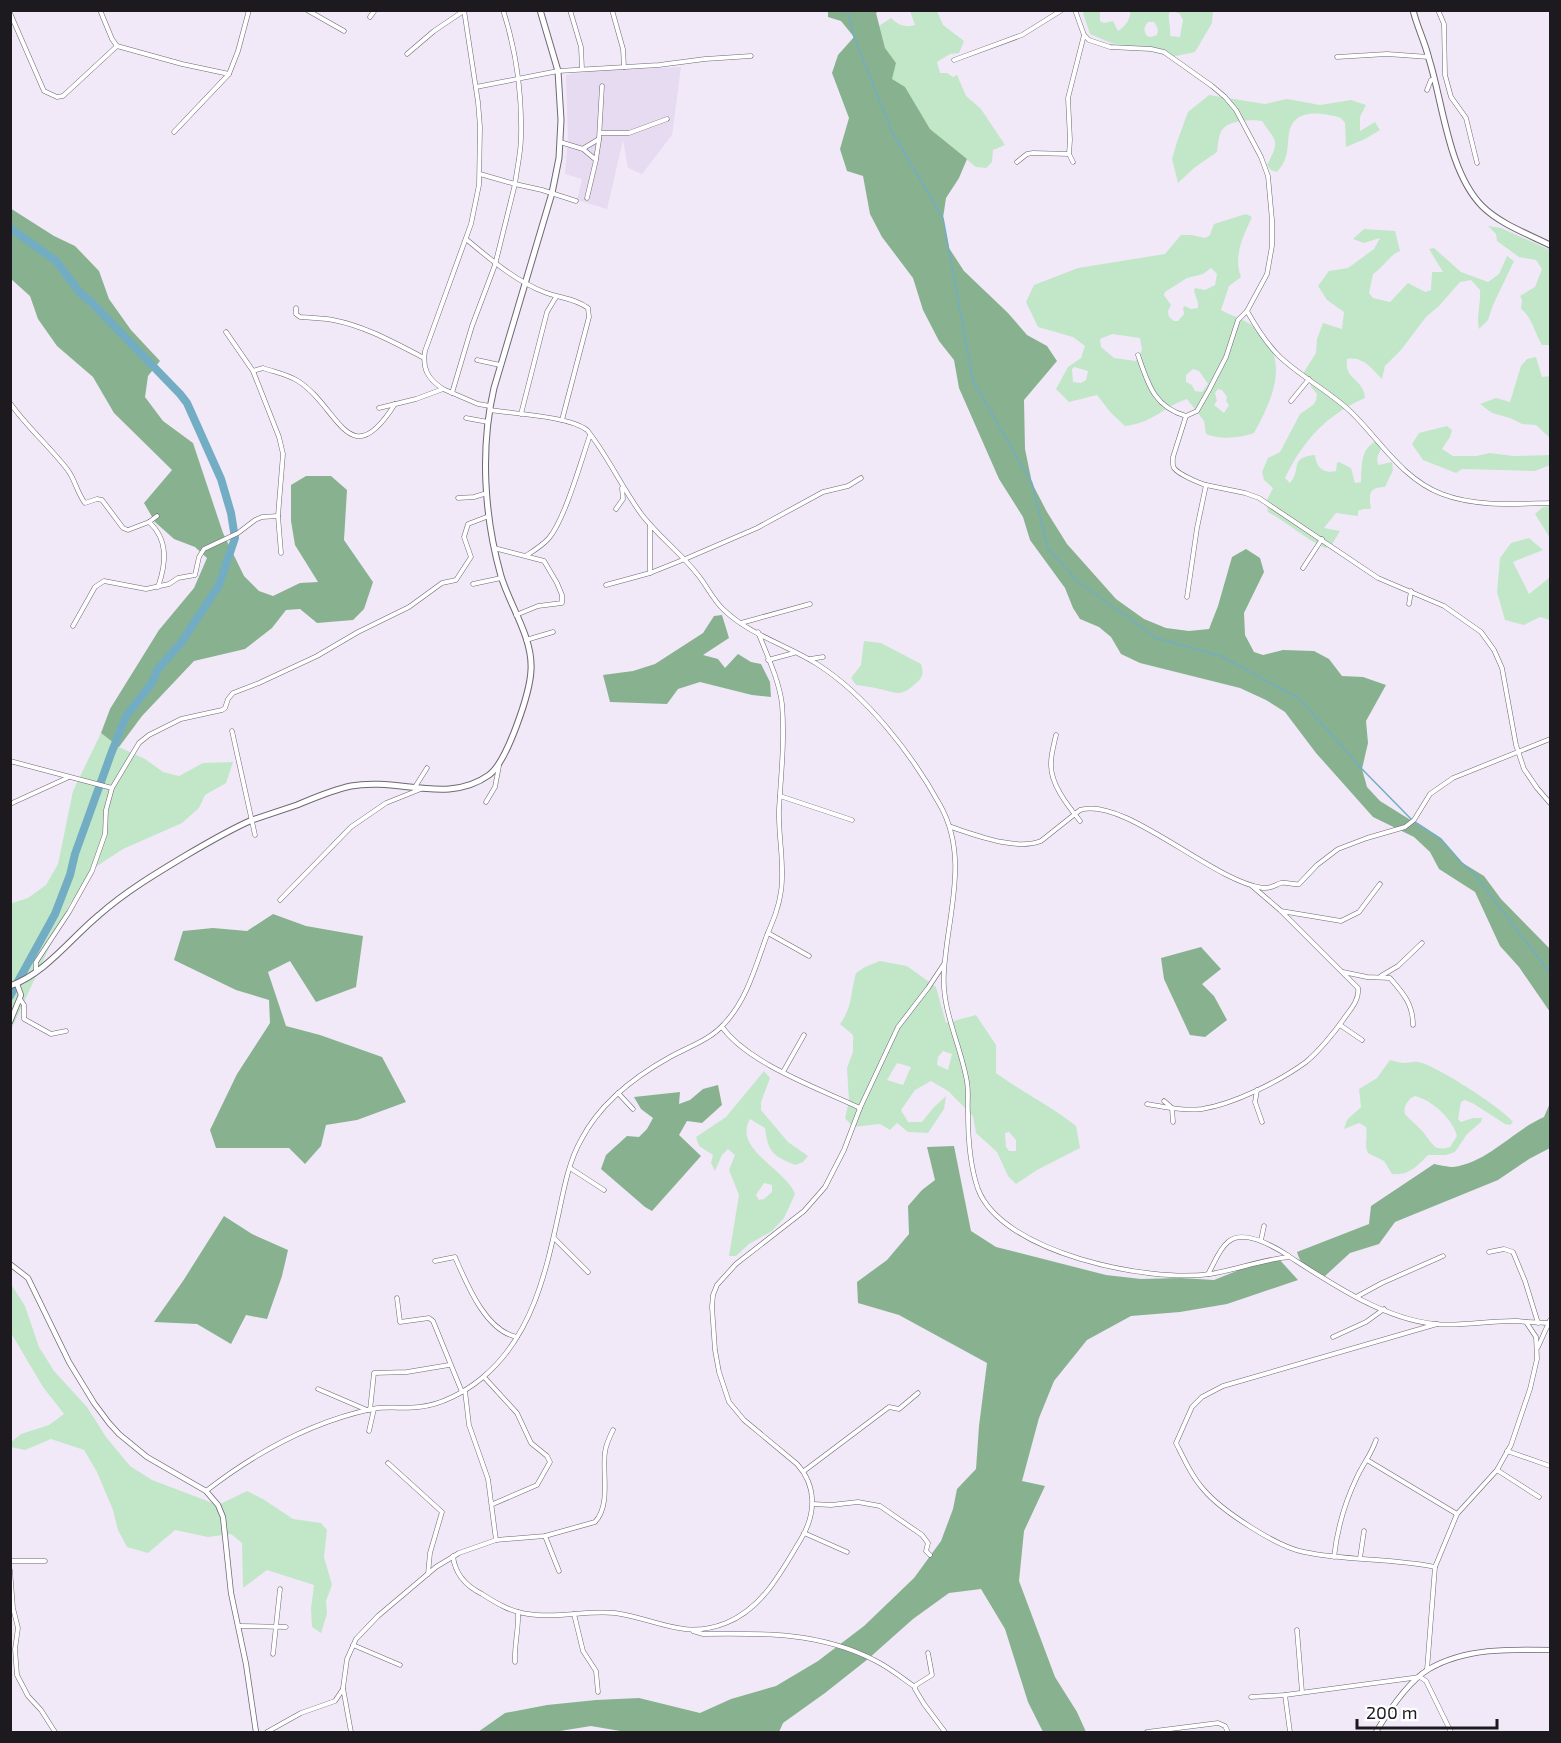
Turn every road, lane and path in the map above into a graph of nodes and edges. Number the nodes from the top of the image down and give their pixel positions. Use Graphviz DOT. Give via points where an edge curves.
graph roads {
  1 [pos="100,10"];
  2 [pos="249,10"];
  3 [pos="307,10"];
  4 [pos="375,10"];
  5 [pos="503,10"];
  6 [pos="540,10"];
  7 [pos="570,10"];
  8 [pos="612,10"];
  9 [pos="1062,10"];
  10 [pos="1075,10"];
  11 [pos="1413,10"];
  12 [pos="1438,10"];
  13 [pos="465,11"];
  14 [pos="10,13"];
  15 [pos="370,17"];
  16 [pos="344,31"];
  17 [pos="1084,35"];
  18 [pos="117,46"];
  19 [pos="407,54"];
  20 [pos="751,56"];
  21 [pos="1337,57"];
  22 [pos="1429,57"];
  23 [pos="954,60"];
  24 [pos="624,67"];
  25 [pos="582,69"];
  26 [pos="558,71"];
  27 [pos="229,74"];
  28 [pos="517,80"];
  29 [pos="1435,80"];
  30 [pos="602,86"];
  31 [pos="477,87"];
  32 [pos="1428,90"];
  33 [pos="667,118"];
  34 [pos="174,132"];
  35 [pos="601,133"];
  36 [pos="599,139"];
  37 [pos="560,142"];
  38 [pos="583,149"];
  39 [pos="1069,153"];
  40 [pos="596,160"];
  41 [pos="1017,162"];
  42 [pos="1073,162"];
  43 [pos="1477,163"];
  44 [pos="480,174"];
  45 [pos="515,184"];
  46 [pos="552,193"];
  47 [pos="587,198"];
  48 [pos="576,201"];
  49 [pos="466,238"];
  50 [pos="1551,244"];
  51 [pos="495,265"];
  52 [pos="524,282"];
  53 [pos="556,297"];
  54 [pos="296,308"];
  55 [pos="1247,311"];
  56 [pos="226,332"];
  57 [pos="1138,355"];
  58 [pos="424,358"];
  59 [pos="477,360"];
  60 [pos="500,365"];
  61 [pos="254,371"];
  62 [pos="1309,379"];
  63 [pos="443,389"];
  64 [pos="452,393"];
  65 [pos="1291,400"];
  66 [pos="10,403"];
  67 [pos="395,404"];
  68 [pos="379,408"];
  69 [pos="489,408"];
  70 [pos="521,414"];
  71 [pos="1186,416"];
  72 [pos="466,417"];
  73 [pos="562,420"];
  74 [pos="488,422"];
  75 [pos="590,434"];
  76 [pos="861,478"];
  77 [pos="622,484"];
  78 [pos="1206,485"];
  79 [pos="488,493"];
  80 [pos="458,498"];
  81 [pos="1551,503"];
  82 [pos="616,509"];
  83 [pos="157,516"];
  84 [pos="278,516"];
  85 [pos="489,516"];
  86 [pos="149,522"];
  87 [pos="650,525"];
  88 [pos="1322,540"];
  89 [pos="494,548"];
  90 [pos="281,553"];
  91 [pos="526,555"];
  92 [pos="685,559"];
  93 [pos="1303,568"];
  94 [pos="650,573"];
  95 [pos="501,578"];
  96 [pos="474,584"];
  97 [pos="606,585"];
  98 [pos="158,588"];
  99 [pos="1411,591"];
  100 [pos="1187,597"];
  101 [pos="810,604"];
  102 [pos="1409,604"];
  103 [pos="516,615"];
  104 [pos="741,623"];
  105 [pos="73,626"];
  106 [pos="553,632"];
  107 [pos="758,632"];
  108 [pos="525,641"];
  109 [pos="794,653"];
  110 [pos="823,657"];
  111 [pos="768,660"];
  112 [pos="810,660"];
  113 [pos="232,731"];
  114 [pos="1056,735"];
  115 [pos="1551,739"];
  116 [pos="1518,753"];
  117 [pos="10,761"];
  118 [pos="499,766"];
  119 [pos="427,768"];
  120 [pos="69,777"];
  121 [pos="415,787"];
  122 [pos="112,788"];
  123 [pos="424,788"];
  124 [pos="780,796"];
  125 [pos="486,802"];
  126 [pos="1551,803"];
  127 [pos="10,804"];
  128 [pos="1073,814"];
  129 [pos="252,820"];
  130 [pos="852,820"];
  131 [pos="1080,821"];
  132 [pos="951,827"];
  133 [pos="255,836"];
  134 [pos="1250,884"];
  135 [pos="1380,884"];
  136 [pos="280,900"];
  137 [pos="1280,910"];
  138 [pos="768,933"];
  139 [pos="1422,943"];
  140 [pos="809,956"];
  141 [pos="944,964"];
  142 [pos="1339,970"];
  143 [pos="36,971"];
  144 [pos="1380,977"];
  145 [pos="14,985"];
  146 [pos="20,999"];
  147 [pos="10,1022"];
  148 [pos="1340,1025"];
  149 [pos="1413,1025"];
  150 [pos="722,1027"];
  151 [pos="66,1031"];
  152 [pos="804,1035"];
  153 [pos="1362,1040"];
  154 [pos="783,1072"];
  155 [pos="1257,1090"];
  156 [pos="618,1093"];
  157 [pos="1164,1101"];
  158 [pos="1147,1104"];
  159 [pos="860,1108"];
  160 [pos="1172,1108"];
  161 [pos="633,1109"];
  162 [pos="1173,1122"];
  163 [pos="1262,1122"];
  164 [pos="570,1168"];
  165 [pos="604,1190"];
  166 [pos="1264,1226"];
  167 [pos="554,1238"];
  168 [pos="1260,1240"];
  169 [pos="1490,1252"];
  170 [pos="1443,1256"];
  171 [pos="1290,1257"];
  172 [pos="435,1261"];
  173 [pos="11,1265"];
  174 [pos="588,1272"];
  175 [pos="1208,1275"];
  176 [pos="1357,1296"];
  177 [pos="397,1299"];
  178 [pos="1384,1309"];
  179 [pos="1526,1322"];
  180 [pos="1550,1322"];
  181 [pos="1538,1323"];
  182 [pos="1438,1324"];
  183 [pos="517,1337"];
  184 [pos="1333,1337"];
  185 [pos="1538,1347"];
  186 [pos="449,1365"];
  187 [pos="483,1377"];
  188 [pos="318,1389"];
  189 [pos="463,1391"];
  190 [pos="918,1393"];
  191 [pos="370,1410"];
  192 [pos="613,1430"];
  193 [pos="369,1431"];
  194 [pos="1376,1440"];
  195 [pos="1507,1451"];
  196 [pos="1367,1460"];
  197 [pos="388,1463"];
  198 [pos="1551,1466"];
  199 [pos="1497,1470"];
  200 [pos="804,1471"];
  201 [pos="206,1491"];
  202 [pos="1539,1497"];
  203 [pos="493,1504"];
  204 [pos="813,1504"];
  205 [pos="1457,1514"];
  206 [pos="1364,1531"];
  207 [pos="804,1533"];
  208 [pos="545,1536"];
  209 [pos="496,1540"];
  210 [pos="847,1552"];
  211 [pos="930,1555"];
  212 [pos="453,1556"];
  213 [pos="1334,1557"];
  214 [pos="1360,1558"];
  215 [pos="447,1560"];
  216 [pos="10,1561"];
  217 [pos="45,1561"];
  218 [pos="454,1563"];
  219 [pos="1435,1567"];
  220 [pos="10,1570"];
  221 [pos="559,1571"];
  222 [pos="428,1574"];
  223 [pos="280,1589"];
  224 [pos="518,1612"];
  225 [pos="574,1614"];
  226 [pos="239,1626"];
  227 [pos="275,1626"];
  228 [pos="286,1627"];
  229 [pos="1297,1630"];
  230 [pos="692,1631"];
  231 [pos="353,1646"];
  232 [pos="1551,1650"];
  233 [pos="928,1653"];
  234 [pos="273,1654"];
  235 [pos="515,1662"];
  236 [pos="400,1665"];
  237 [pos="1427,1670"];
  238 [pos="16,1671"];
  239 [pos="10,1672"];
  240 [pos="1420,1677"];
  241 [pos="915,1687"];
  242 [pos="343,1688"];
  243 [pos="598,1692"];
  244 [pos="1302,1692"];
  245 [pos="1285,1695"];
  246 [pos="1251,1696"];
  247 [pos="55,1732"];
  248 [pos="256,1732"];
  249 [pos="267,1732"];
  250 [pos="351,1732"];
  251 [pos="945,1732"];
  252 [pos="1148,1732"];
  253 [pos="1228,1732"];
  254 [pos="1290,1732"];
  255 [pos="1376,1732"];
  256 [pos="1451,1732"];
  1 -- 18 [label="street"];
  2 -- 27 [label="street"];
  3 -- 16 [label="street"];
  4 -- 15 [label="street"];
  5 -- 28 [label="street"];
  6 -- 26 [label="main road"];
  7 -- 25 [label="street" via="581,47"];
  8 -- 24 [label="street"];
  9 -- 23 [label="street" via="1022,35"];
  10 -- 17 [label="street"];
  11 -- 22 [label="main road"];
  12 -- 43 [label="street" via="1444,24 1445,75 1451,97 1466,118"];
  13 -- 19 [label="street"];
  13 -- 31 [label="street"];
  14 -- 18 [label="street" via="44,91 51,95 63,96"];
  17 -- 39 [label="street" via="1069,91"];
  17 -- 55 [label="street" via="1110,47 1164,52 1212,86 1236,110 1261,157 1271,197 1270,262"];
  18 -- 27 [label="street"];
  20 -- 24 [label="street"];
  21 -- 22 [label="street"];
  22 -- 29 [label="main road"];
  24 -- 25 [label="street"];
  25 -- 26 [label="street"];
  26 -- 28 [label="street"];
  26 -- 37 [label="main road"];
  27 -- 34 [label="street"];
  28 -- 31 [label="street"];
  28 -- 45 [label="street" via="521,135"];
  29 -- 32 [label="street"];
  29 -- 50 [label="main road" via="1458,165 1480,204"];
  30 -- 35 [label="street"];
  31 -- 44 [label="street"];
  33 -- 35 [label="street" via="629,133"];
  35 -- 36 [label="street"];
  36 -- 38 [label="street"];
  36 -- 40 [label="street"];
  37 -- 38 [label="street"];
  37 -- 46 [label="main road"];
  38 -- 40 [label="street"];
  39 -- 41 [label="street" via="1027,154"];
  39 -- 42 [label="street"];
  40 -- 47 [label="street"];
  44 -- 45 [label="street"];
  44 -- 49 [label="street"];
  45 -- 46 [label="street"];
  45 -- 51 [label="street"];
  46 -- 48 [label="street"];
  46 -- 52 [label="main road"];
  49 -- 51 [label="street"];
  49 -- 58 [label="street"];
  51 -- 52 [label="street"];
  51 -- 64 [label="street"];
  52 -- 53 [label="street"];
  52 -- 60 [label="main road"];
  53 -- 70 [label="street" via="547,312"];
  53 -- 73 [label="street" via="579,301 589,312"];
  54 -- 58 [label="street" via="300,317 357,327"];
  55 -- 62 [label="street" via="1274,350"];
  55 -- 71 [label="street" via="1238,320 1220,370 1197,411"];
  56 -- 61 [label="street"];
  57 -- 71 [label="street" via="1160,403"];
  58 -- 63 [label="street" via="429,377"];
  59 -- 60 [label="street"];
  60 -- 69 [label="main road"];
  61 -- 67 [label="street" via="263,368 298,381 354,436 378,428"];
  61 -- 84 [label="street" via="283,454"];
  62 -- 65 [label="street"];
  62 -- 81 [label="street" via="1352,414 1393,459 1428,488 1456,499"];
  63 -- 64 [label="street"];
  63 -- 67 [label="street"];
  64 -- 69 [label="street"];
  66 -- 86 [label="street" via="68,470 85,503 102,500 128,530"];
  67 -- 68 [label="street"];
  69 -- 70 [label="street"];
  69 -- 74 [label="main road"];
  70 -- 73 [label="street"];
  71 -- 78 [label="street" via="1173,457 1174,468"];
  72 -- 74 [label="street"];
  73 -- 75 [label="street" via="578,424"];
  74 -- 79 [label="main road"];
  75 -- 77 [label="street"];
  75 -- 91 [label="street" via="553,533"];
  76 -- 92 [label="street" via="848,486 823,492 757,528"];
  77 -- 82 [label="street" via="623,500"];
  77 -- 87 [label="street"];
  78 -- 88 [label="street" via="1259,498"];
  78 -- 100 [label="street"];
  79 -- 80 [label="street"];
  79 -- 85 [label="main road"];
  83 -- 86 [label="street"];
  84 -- 90 [label="street"];
  84 -- 98 [label="street" via="255,520 204,549 195,575"];
  85 -- 89 [label="main road"];
  85 -- 122 [label="street" via="468,524 464,537 471,557 456,580 442,583 409,607 317,656 233,693 222,710 189,717 149,735"];
  86 -- 98 [label="street" via="161,536 164,549"];
  87 -- 92 [label="street"];
  87 -- 94 [label="street"];
  88 -- 93 [label="street"];
  88 -- 99 [label="street" via="1378,578"];
  89 -- 91 [label="street"];
  89 -- 95 [label="main road"];
  91 -- 103 [label="street" via="546,562 562,603 538,606"];
  92 -- 94 [label="street"];
  92 -- 104 [label="street" via="713,599"];
  94 -- 97 [label="street"];
  95 -- 96 [label="street"];
  95 -- 103 [label="main road"];
  98 -- 105 [label="street" via="104,581 95,587"];
  99 -- 102 [label="street"];
  99 -- 116 [label="street" via="1467,621 1494,650 1502,668"];
  101 -- 104 [label="street"];
  103 -- 108 [label="main road"];
  104 -- 107 [label="street"];
  106 -- 108 [label="street"];
  107 -- 109 [label="street"];
  107 -- 111 [label="street"];
  108 -- 118 [label="main road" via="531,668 529,684"];
  109 -- 111 [label="street"];
  109 -- 112 [label="street"];
  110 -- 112 [label="street"];
  111 -- 124 [label="street" via="782,703"];
  112 -- 132 [label="street" via="877,714 930,788"];
  113 -- 129 [label="street"];
  114 -- 128 [label="street" via="1051,772"];
  115 -- 116 [label="street"];
  116 -- 126 [label="street" via="1524,769"];
  116 -- 134 [label="street" via="1453,778 1430,794 1405,827 1338,849 1299,884 1263,888"];
  117 -- 120 [label="street"];
  118 -- 123 [label="main road" via="466,787"];
  118 -- 125 [label="street" via="495,787"];
  119 -- 121 [label="street"];
  120 -- 122 [label="street"];
  120 -- 127 [label="street"];
  121 -- 123 [label="main road"];
  121 -- 129 [label="main road" via="372,783 350,786"];
  122 -- 143 [label="street" via="105,834 92,871 36,962"];
  123 -- 136 [label="street" via="386,804 351,827"];
  124 -- 130 [label="street"];
  124 -- 138 [label="street" via="781,891"];
  128 -- 131 [label="street"];
  128 -- 132 [label="street" via="1034,844 993,840"];
  128 -- 134 [label="street" via="1087,808 1110,812 1144,827 1222,874"];
  129 -- 133 [label="street"];
  129 -- 143 [label="main road" via="139,885 97,916"];
  132 -- 141 [label="street" via="956,875"];
  134 -- 137 [label="street"];
  135 -- 137 [label="street" via="1359,912 1341,921"];
  137 -- 142 [label="street"];
  138 -- 140 [label="street"];
  138 -- 150 [label="street" via="745,992"];
  139 -- 144 [label="street"];
  141 -- 159 [label="street" via="898,1027"];
  141 -- 175 [label="street" via="946,1005 968,1087 974,1175 987,1205 1017,1231 1070,1257 1145,1272"];
  142 -- 144 [label="street"];
  142 -- 148 [label="street" via="1359,993"];
  143 -- 145 [label="main road"];
  144 -- 149 [label="street" via="1390,978 1407,997"];
  145 -- 146 [label="street"];
  146 -- 147 [label="street"];
  146 -- 151 [label="street" via="24,1019 51,1034"];
  148 -- 153 [label="street"];
  148 -- 155 [label="street" via="1307,1061"];
  150 -- 154 [label="street" via="733,1040"];
  150 -- 156 [label="street" via="628,1083"];
  152 -- 154 [label="street"];
  154 -- 159 [label="street"];
  155 -- 160 [label="street" via="1219,1105"];
  155 -- 163 [label="street" via="1255,1102"];
  156 -- 161 [label="street"];
  156 -- 164 [label="street" via="580,1140"];
  157 -- 160 [label="street"];
  158 -- 160 [label="street"];
  159 -- 200 [label="street" via="825,1187 804,1211 736,1264 713,1295 715,1350 729,1402 744,1420"];
  160 -- 162 [label="street"];
  164 -- 165 [label="street"];
  164 -- 167 [label="street"];
  166 -- 168 [label="street"];
  167 -- 174 [label="street"];
  167 -- 183 [label="street" via="537,1299"];
  168 -- 171 [label="street"];
  168 -- 175 [label="street" via="1230,1240"];
  169 -- 181 [label="street" via="1513,1252"];
  170 -- 176 [label="street"];
  171 -- 175 [label="street"];
  171 -- 176 [label="street"];
  172 -- 183 [label="street" via="455,1257 479,1306 500,1330"];
  173 -- 201 [label="street" via="28,1278 69,1362 109,1423 147,1457"];
  176 -- 178 [label="street"];
  177 -- 186 [label="street" via="400,1323 429,1318 433,1321"];
  178 -- 182 [label="street" via="1410,1320"];
  178 -- 184 [label="street"];
  179 -- 181 [label="street"];
  179 -- 182 [label="street"];
  179 -- 185 [label="street"];
  180 -- 181 [label="street"];
  180 -- 185 [label="street"];
  182 -- 213 [label="street" via="1223,1386 1202,1397 1183,1422 1176,1443 1203,1490 1222,1508 1281,1545"];
  183 -- 187 [label="street"];
  185 -- 195 [label="street" via="1525,1409"];
  186 -- 189 [label="street"];
  186 -- 191 [label="street" via="374,1373"];
  187 -- 189 [label="street"];
  187 -- 203 [label="street" via="517,1413 531,1443 550,1462 537,1485"];
  188 -- 191 [label="street"];
  189 -- 191 [label="street" via="424,1406"];
  189 -- 203 [label="street"];
  190 -- 200 [label="street" via="899,1409 889,1407"];
  191 -- 193 [label="street"];
  191 -- 201 [label="street" via="283,1441"];
  192 -- 208 [label="street" via="604,1454 604,1495 599,1517 588,1525"];
  194 -- 196 [label="street"];
  195 -- 198 [label="street"];
  195 -- 199 [label="street"];
  196 -- 205 [label="street"];
  196 -- 213 [label="street" via="1344,1512"];
  197 -- 222 [label="street" via="442,1512"];
  199 -- 202 [label="street"];
  199 -- 205 [label="street"];
  200 -- 204 [label="street"];
  201 -- 226 [label="street" via="219,1505 222,1517"];
  203 -- 209 [label="street"];
  204 -- 207 [label="street"];
  204 -- 211 [label="street" via="858,1502 880,1506 922,1535"];
  205 -- 219 [label="street"];
  206 -- 214 [label="street"];
  207 -- 210 [label="street"];
  207 -- 230 [label="street" via="772,1586 752,1608 726,1623"];
  208 -- 209 [label="street"];
  208 -- 221 [label="street"];
  209 -- 212 [label="street"];
  212 -- 215 [label="street"];
  212 -- 218 [label="street"];
  213 -- 214 [label="street"];
  214 -- 219 [label="street"];
  215 -- 218 [label="street"];
  215 -- 222 [label="street"];
  216 -- 217 [label="street"];
  218 -- 224 [label="street" via="468,1587"];
  219 -- 237 [label="street"];
  220 -- 238 [label="street" via="18,1628"];
  222 -- 231 [label="street" via="378,1616"];
  223 -- 227 [label="street"];
  224 -- 225 [label="street"];
  224 -- 235 [label="street"];
  225 -- 230 [label="street" via="611,1613"];
  225 -- 243 [label="street" via="583,1652 596,1671"];
  226 -- 227 [label="street"];
  226 -- 248 [label="street"];
  227 -- 228 [label="street"];
  227 -- 234 [label="street"];
  229 -- 244 [label="street"];
  230 -- 241 [label="street" via="791,1635 826,1642 877,1661"];
  231 -- 236 [label="street"];
  231 -- 242 [label="street"];
  232 -- 237 [label="street" via="1479,1653"];
  233 -- 241 [label="street" via="932,1675"];
  237 -- 240 [label="street"];
  238 -- 239 [label="street"];
  238 -- 247 [label="street" via="22,1686"];
  240 -- 244 [label="street"];
  240 -- 255 [label="street"];
  240 -- 256 [label="street" via="1426,1681"];
  241 -- 251 [label="street"];
  242 -- 249 [label="street" via="335,1701 301,1713"];
  242 -- 250 [label="street"];
  244 -- 245 [label="street"];
  245 -- 246 [label="street"];
  245 -- 254 [label="street"];
  252 -- 253 [label="street" via="1218,1723"];
}
